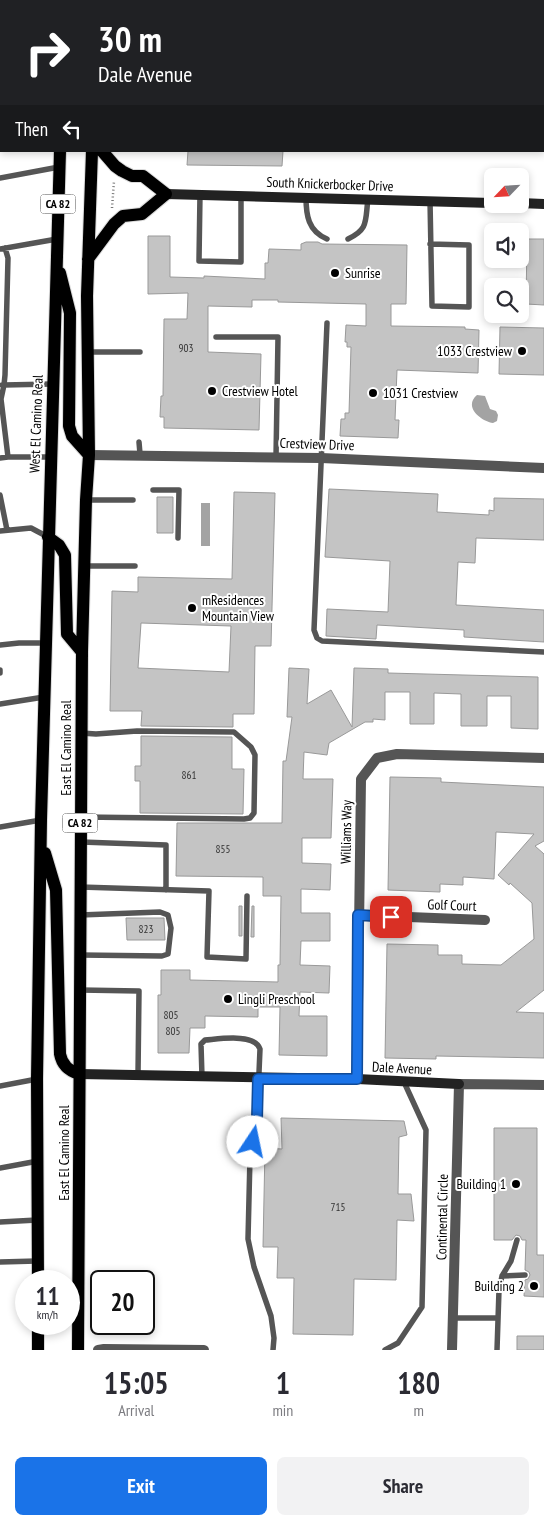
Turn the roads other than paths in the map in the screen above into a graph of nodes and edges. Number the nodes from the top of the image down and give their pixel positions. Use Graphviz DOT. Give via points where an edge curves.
graph roads {
  1 [pos="60,152"];
  2 [pos="92,152"];
  3 [pos="103,152"];
  4 [pos="60,167"];
  5 [pos="0,178"];
  6 [pos="166,194"];
  7 [pos="200,194"];
  8 [pos="241,195"];
  9 [pos="306,197"];
  10 [pos="368,199"];
  11 [pos="430,200"];
  12 [pos="484,203"];
  13 [pos="529,203"];
  14 [pos="544,204"];
  15 [pos="57,239"];
  16 [pos="327,239"];
  17 [pos="348,239"];
  18 [pos="430,244"];
  19 [pos="3,248"];
  20 [pos="56,256"];
  21 [pos="88,258"];
  22 [pos="326,323"];
  23 [pos="216,337"];
  24 [pos="88,352"];
  25 [pos="140,352"];
  26 [pos="52,384"];
  27 [pos="2,385"];
  28 [pos="139,442"];
  29 [pos="140,454"];
  30 [pos="89,455"];
  31 [pos="8,457"];
  32 [pos="50,457"];
  33 [pos="276,457"];
  34 [pos="0,458"];
  35 [pos="321,458"];
  36 [pos="544,468"];
  37 [pos="153,490"];
  38 [pos="0,495"];
  39 [pos="86,500"];
  40 [pos="133,500"];
  41 [pos="7,530"];
  42 [pos="0,531"];
  43 [pos="48,537"];
  44 [pos="178,538"];
  45 [pos="84,566"];
  46 [pos="135,566"];
  47 [pos="45,643"];
  48 [pos="0,645"];
  49 [pos="82,652"];
  50 [pos="544,652"];
  51 [pos="44,697"];
  52 [pos="0,704"];
  53 [pos="81,733"];
  54 [pos="544,758"];
  55 [pos="80,817"];
  56 [pos="41,820"];
  57 [pos="0,827"];
  58 [pos="41,841"];
  59 [pos="80,842"];
  60 [pos="80,887"];
  61 [pos="166,890"];
  62 [pos="247,896"];
  63 [pos="80,915"];
  64 [pos="358,915"];
  65 [pos="485,920"];
  66 [pos="80,954"];
  67 [pos="80,990"];
  68 [pos="79,1074"];
  69 [pos="138,1075"];
  70 [pos="202,1077"];
  71 [pos="37,1079"];
  72 [pos="258,1079"];
  73 [pos="357,1079"];
  74 [pos="404,1082"];
  75 [pos="459,1084"];
  76 [pos="544,1085"];
  77 [pos="0,1086"];
  78 [pos="38,1161"];
  79 [pos="0,1168"];
  80 [pos="37,1220"];
  81 [pos="0,1222"];
  82 [pos="517,1240"];
  83 [pos="37,1261"];
  84 [pos="0,1262"];
  85 [pos="37,1270"];
  86 [pos="525,1275"];
  87 [pos="502,1276"];
  88 [pos="453,1318"];
  89 [pos="498,1318"];
  90 [pos="38,1335"];
  91 [pos="38,1350"];
  92 [pos="78,1350"];
  93 [pos="98,1350"];
  94 [pos="204,1350"];
  95 [pos="272,1350"];
  96 [pos="385,1350"];
  97 [pos="452,1350"];
  98 [pos="497,1350"];
  1 -- 4 [label="main road, West El Camino Real / CA 82"];
  2 -- 21 [label="main road, CA 82"];
  3 -- 6 [label="main road" via="122,171 132,176 143,176"];
  4 -- 5 [label="lane"];
  4 -- 15 [label="main road, West El Camino Real / CA 82"];
  6 -- 7 [label="street, South Knickerbocker Drive"];
  6 -- 21 [label="main road" via="142,214 123,216"];
  7 -- 8 [label="street, South Knickerbocker Drive"];
  7 -- 8 [label="lane" via="199,260 240,262"];
  8 -- 9 [label="street, South Knickerbocker Drive"];
  9 -- 10 [label="street, South Knickerbocker Drive"];
  9 -- 16 [label="lane" via="306,216 319,236"];
  10 -- 11 [label="street, South Knickerbocker Drive"];
  10 -- 17 [label="lane" via="364,228"];
  11 -- 12 [label="street, South Knickerbocker Drive"];
  11 -- 18 [label="lane"];
  13 -- 14 [label="street"];
  15 -- 19 [label="lane"];
  15 -- 20 [label="main road, West El Camino Real / CA 82"];
  18 -- 18 [label="lane" via="432,306 469,307 469,245"];
  19 -- 27 [label="lane" via="8,258 5,375"];
  20 -- 26 [label="main road, West El Camino Real / CA 82"];
  20 -- 30 [label="main road" via="70,313 69,426 72,436"];
  21 -- 24 [label="main road, East El Camino Real / CA 82"];
  22 -- 35 [label="lane"];
  23 -- 33 [label="lane" via="278,337"];
  24 -- 25 [label="lane"];
  24 -- 30 [label="main road, East El Camino Real / CA 82"];
  26 -- 27 [label="lane"];
  26 -- 32 [label="main road, West El Camino Real / CA 82"];
  27 -- 31 [label="lane"];
  28 -- 29 [label="lane"];
  29 -- 30 [label="street, Crestview Drive"];
  29 -- 33 [label="street, Crestview Drive"];
  30 -- 39 [label="main road, East El Camino Real / CA 82"];
  31 -- 32 [label="lane"];
  31 -- 34 [label="lane"];
  32 -- 43 [label="main road, West El Camino Real / CA 82"];
  33 -- 35 [label="street, Crestview Drive"];
  35 -- 36 [label="street, Crestview Drive"];
  35 -- 50 [label="lane" via="314,630 318,638 322,641"];
  37 -- 44 [label="lane" via="179,490"];
  38 -- 41 [label="lane"];
  39 -- 40 [label="lane"];
  39 -- 45 [label="main road, East El Camino Real / CA 82"];
  41 -- 42 [label="lane"];
  41 -- 43 [label="lane" via="31,528"];
  43 -- 47 [label="main road, West El Camino Real / CA 82"];
  43 -- 49 [label="main road" via="66,555 67,634"];
  45 -- 46 [label="lane"];
  45 -- 49 [label="main road, East El Camino Real / CA 82"];
  47 -- 48 [label="lane"];
  47 -- 51 [label="main road, West El Camino Real / CA 82"];
  49 -- 53 [label="main road, East El Camino Real / CA 82"];
  51 -- 52 [label="lane"];
  51 -- 56 [label="main road, East El Camino Real / CA 82"];
  53 -- 55 [label="main road, East El Camino Real / CA 82"];
  53 -- 55 [label="lane" via="234,732 255,755 254,814 250,818"];
  54 -- 64 [label="street, Williams Way" via="401,754 377,758 360,779"];
  55 -- 59 [label="main road, East El Camino Real / CA 82"];
  56 -- 57 [label="lane"];
  56 -- 58 [label="main road, East El Camino Real / CA 82"];
  58 -- 68 [label="main road" via="56,890 61,1061 70,1071"];
  58 -- 71 [label="main road, East El Camino Real / CA 82"];
  59 -- 60 [label="main road, East El Camino Real / CA 82"];
  59 -- 61 [label="lane" via="166,844"];
  60 -- 61 [label="lane"];
  60 -- 63 [label="main road, East El Camino Real / CA 82"];
  61 -- 62 [label="lane" via="208,891 207,957 246,959"];
  63 -- 66 [label="main road, East El Camino Real / CA 82"];
  63 -- 66 [label="lane" via="160,912 168,915 171,928 168,954 162,956"];
  64 -- 65 [label="street, Golf Court"];
  64 -- 73 [label="street, Williams Way"];
  66 -- 67 [label="main road, East El Camino Real / CA 82"];
  67 -- 68 [label="main road, East El Camino Real / CA 82"];
  67 -- 69 [label="lane" via="139,991"];
  68 -- 69 [label="street, Dale Avenue"];
  68 -- 92 [label="main road, East El Camino Real / CA 82"];
  69 -- 70 [label="street, Dale Avenue"];
  70 -- 72 [label="street, Dale Avenue"];
  70 -- 72 [label="lane" via="201,1044 205,1040 246,1038 259,1044"];
  71 -- 77 [label="lane"];
  71 -- 78 [label="main road, East El Camino Real / CA 82"];
  72 -- 73 [label="street, Dale Avenue"];
  72 -- 95 [label="lane" via="257,1119 250,1157 248,1240 271,1316"];
  73 -- 74 [label="street, Dale Avenue"];
  74 -- 75 [label="street, Dale Avenue"];
  74 -- 96 [label="lane" via="426,1130 422,1308 398,1343"];
  75 -- 76 [label="street, Dale Avenue"];
  75 -- 88 [label="street, Continental Circle"];
  78 -- 79 [label="lane"];
  78 -- 80 [label="main road, East El Camino Real / CA 82"];
  80 -- 81 [label="lane"];
  80 -- 83 [label="main road, East El Camino Real / CA 82"];
  82 -- 87 [label="lane" via="511,1261"];
  83 -- 84 [label="lane"];
  83 -- 85 [label="main road, East El Camino Real / CA 82"];
  86 -- 87 [label="lane"];
  87 -- 89 [label="lane"];
  88 -- 89 [label="lane"];
  88 -- 97 [label="street, Continental Circle"];
  89 -- 98 [label="lane"];
  90 -- 91 [label="main road"];
  93 -- 94 [label="street"];
}
